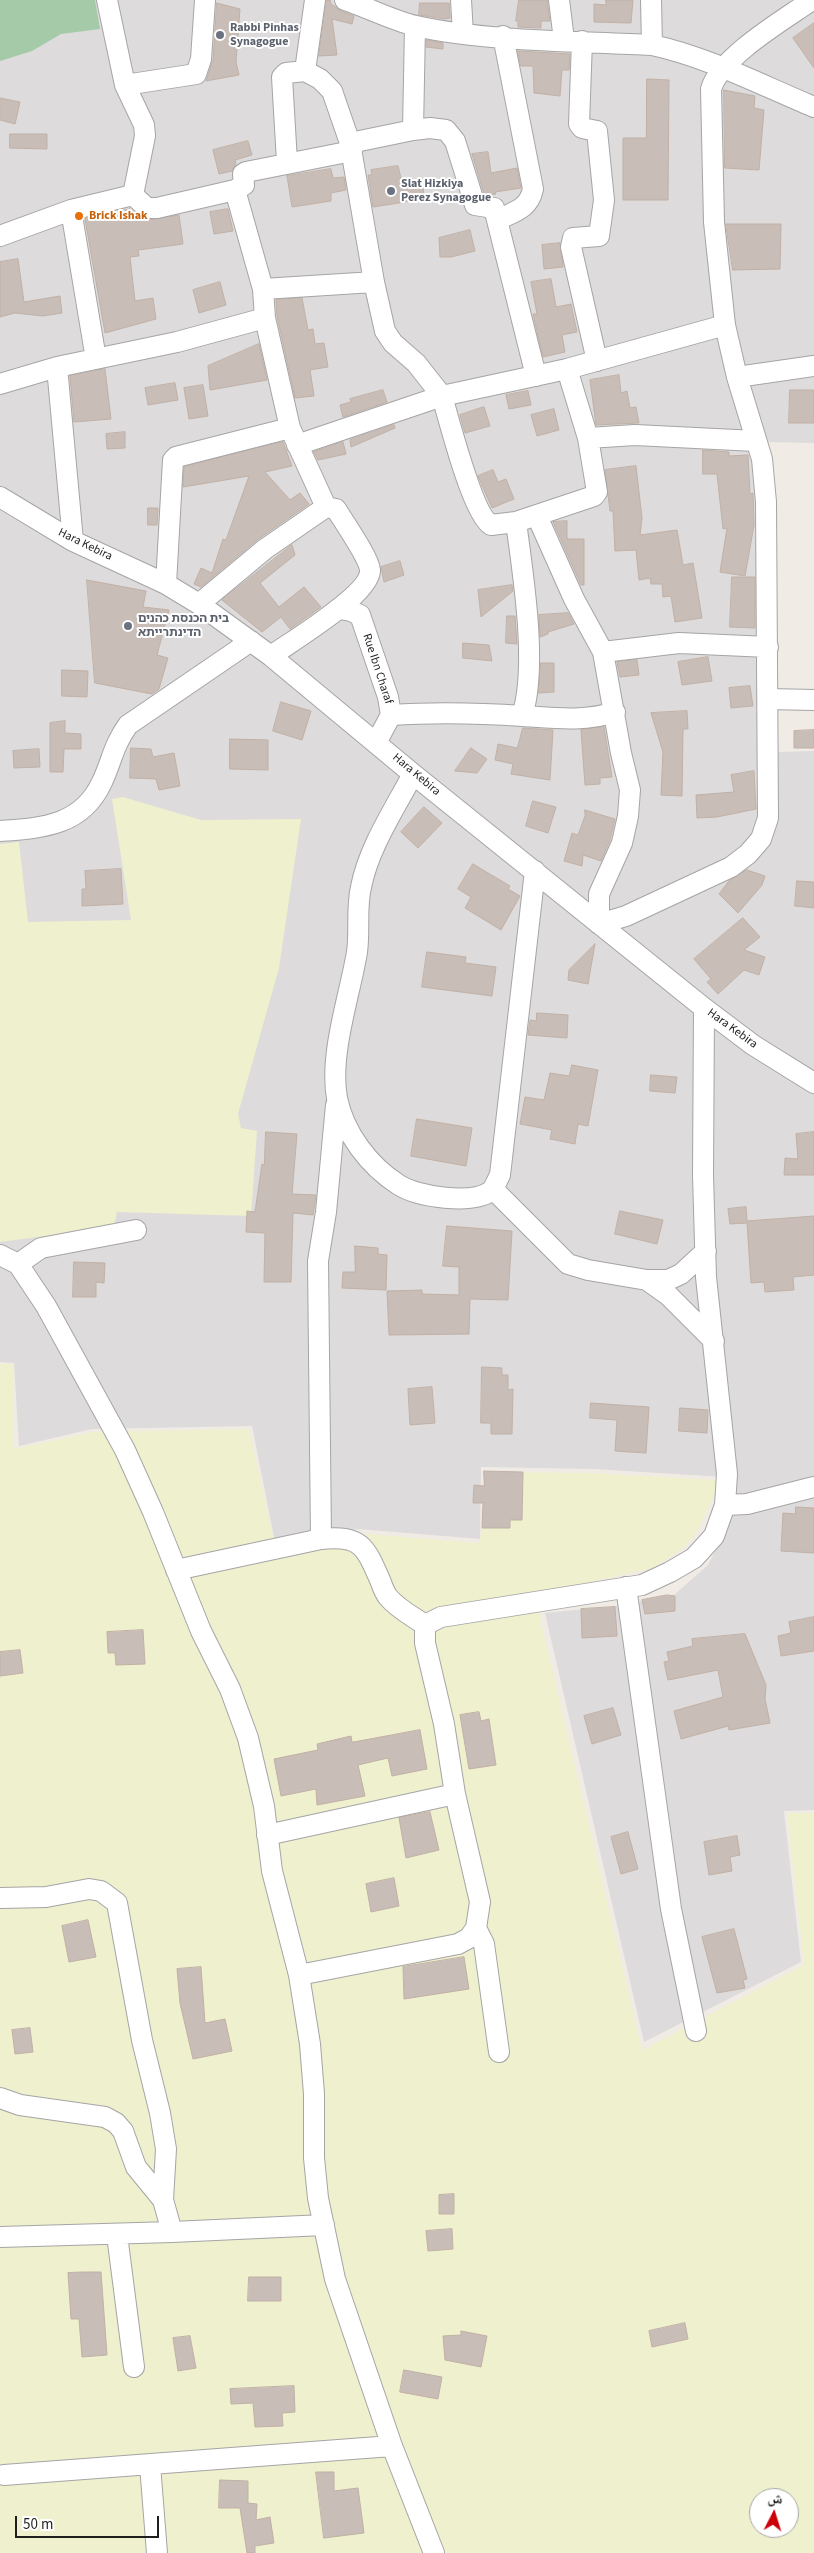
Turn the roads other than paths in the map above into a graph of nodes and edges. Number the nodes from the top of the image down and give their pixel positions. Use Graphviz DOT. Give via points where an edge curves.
graph roads {
  1 [pos="107,0"];
  2 [pos="205,0"];
  3 [pos="315,0"];
  4 [pos="345,0"];
  5 [pos="461,0"];
  6 [pos="559,0"];
  7 [pos="651,0"];
  8 [pos="812,0"];
  9 [pos="415,26"];
  10 [pos="462,34"];
  11 [pos="503,36"];
  12 [pos="573,41"];
  13 [pos="652,45"];
  14 [pos="724,68"];
  15 [pos="304,71"];
  16 [pos="125,85"];
  17 [pos="814,107"];
  18 [pos="413,130"];
  19 [pos="351,147"];
  20 [pos="287,162"];
  21 [pos="235,190"];
  22 [pos="133,195"];
  23 [pos="71,210"];
  24 [pos="496,220"];
  25 [pos="0,236"];
  26 [pos="374,282"];
  27 [pos="262,290"];
  28 [pos="265,318"];
  29 [pos="725,326"];
  30 [pos="96,359"];
  31 [pos="597,361"];
  32 [pos="814,366"];
  33 [pos="57,367"];
  34 [pos="567,369"];
  35 [pos="536,376"];
  36 [pos="737,377"];
  37 [pos="0,384"];
  38 [pos="442,396"];
  39 [pos="294,436"];
  40 [pos="588,438"];
  41 [pos="756,441"];
  42 [pos="0,497"];
  43 [pos="326,507"];
  44 [pos="537,516"];
  45 [pos="516,522"];
  46 [pos="73,541"];
  47 [pos="166,584"];
  48 [pos="199,604"];
  49 [pos="339,609"];
  50 [pos="251,641"];
  51 [pos="768,647"];
  52 [pos="603,652"];
  53 [pos="271,656"];
  54 [pos="768,699"];
  55 [pos="814,700"];
  56 [pos="615,712"];
  57 [pos="392,715"];
  58 [pos="522,716"];
  59 [pos="377,741"];
  60 [pos="414,774"];
  61 [pos="0,831"];
  62 [pos="535,871"];
  63 [pos="599,924"];
  64 [pos="704,1008"];
  65 [pos="814,1083"];
  66 [pos="337,1096"];
  67 [pos="493,1189"];
  68 [pos="136,1230"];
  69 [pos="706,1251"];
  70 [pos="0,1255"];
  71 [pos="18,1264"];
  72 [pos="647,1280"];
  73 [pos="714,1341"];
  74 [pos="814,1486"];
  75 [pos="725,1505"];
  76 [pos="321,1539"];
  77 [pos="176,1570"];
  78 [pos="626,1587"];
  79 [pos="426,1625"];
  80 [pos="455,1794"];
  81 [pos="267,1836"];
  82 [pos="0,1898"];
  83 [pos="476,1928"];
  84 [pos="299,1975"];
  85 [pos="696,2031"];
  86 [pos="500,2052"];
  87 [pos="0,2098"];
  88 [pos="163,2200"];
  89 [pos="324,2224"];
  90 [pos="172,2232"];
  91 [pos="117,2235"];
  92 [pos="0,2238"];
  93 [pos="134,2367"];
  94 [pos="392,2446"];
  95 [pos="150,2464"];
  96 [pos="4,2475"];
  97 [pos="157,2553"];
  98 [pos="434,2553"];
  1 -- 16 [label="street"];
  2 -- 16 [label="street" via="201,59 196,74"];
  3 -- 15 [label="street"];
  4 -- 9 [label="street"];
  5 -- 10 [label="street"];
  6 -- 12 [label="street"];
  7 -- 13 [label="street"];
  8 -- 14 [label="street" via="749,44"];
  9 -- 10 [label="street"];
  9 -- 18 [label="street"];
  10 -- 11 [label="street"];
  11 -- 12 [label="street"];
  11 -- 24 [label="street" via="533,189 524,208"];
  12 -- 13 [label="street"];
  12 -- 31 [label="street" via="579,124 582,128 597,131 604,200 599,236 573,238 571,247"];
  13 -- 14 [label="street"];
  14 -- 17 [label="street"];
  14 -- 29 [label="street" via="711,89 710,134 714,222"];
  15 -- 19 [label="street" via="320,79 332,91"];
  15 -- 20 [label="street" via="286,73 282,77"];
  16 -- 22 [label="street" via="142,116 145,136"];
  18 -- 19 [label="street"];
  18 -- 24 [label="street" via="446,130 455,141 476,206 494,208"];
  19 -- 20 [label="street"];
  19 -- 26 [label="street"];
  20 -- 21 [label="street" via="246,172 243,174 244,184"];
  21 -- 22 [label="street" via="157,208 147,208"];
  21 -- 27 [label="street"];
  22 -- 23 [label="street"];
  23 -- 25 [label="street"];
  23 -- 30 [label="street"];
  24 -- 35 [label="street"];
  26 -- 27 [label="street"];
  26 -- 38 [label="street" via="385,331"];
  27 -- 28 [label="street"];
  28 -- 30 [label="street" via="177,342"];
  28 -- 39 [label="street"];
  29 -- 31 [label="street"];
  29 -- 36 [label="street"];
  30 -- 33 [label="street"];
  31 -- 34 [label="street"];
  32 -- 36 [label="street"];
  33 -- 37 [label="street"];
  33 -- 46 [label="street"];
  34 -- 35 [label="street"];
  34 -- 40 [label="street"];
  35 -- 38 [label="street"];
  36 -- 41 [label="street"];
  38 -- 39 [label="street"];
  38 -- 45 [label="street" via="482,516 491,525"];
  39 -- 43 [label="street"];
  39 -- 47 [label="street" via="173,460"];
  40 -- 41 [label="street" via="635,435"];
  40 -- 44 [label="street" via="597,492 594,496"];
  41 -- 51 [label="street" via="762,459 766,502"];
  42 -- 46 [label="street, Hara Kebira"];
  43 -- 48 [label="street" via="265,549"];
  43 -- 49 [label="street" via="336,510 370,571 363,587"];
  44 -- 45 [label="street"];
  44 -- 52 [label="street" via="574,599"];
  45 -- 58 [label="street" via="528,642 526,701"];
  46 -- 47 [label="street, Hara Kebira"];
  47 -- 48 [label="street, Hara Kebira"];
  48 -- 50 [label="street, Hara Kebira"];
  49 -- 53 [label="street"];
  49 -- 57 [label="street, Rue Ibn Charaf" via="360,615"];
  50 -- 53 [label="street, Hara Kebira"];
  50 -- 61 [label="street" via="128,725 90,802 65,821"];
  51 -- 52 [label="street" via="680,643"];
  51 -- 54 [label="street"];
  52 -- 56 [label="street"];
  53 -- 59 [label="street, Hara Kebira"];
  54 -- 55 [label="street"];
  54 -- 63 [label="street" via="768,818 761,839 731,867 626,916"];
  56 -- 58 [label="street" via="600,717 560,719"];
  56 -- 63 [label="street" via="630,790 622,843 599,894"];
  57 -- 58 [label="street"];
  57 -- 59 [label="street, Rue Ibn Charaf"];
  59 -- 60 [label="street, Hara Kebira"];
  60 -- 62 [label="street, Hara Kebira"];
  60 -- 66 [label="street" via="376,844 361,888 357,951 337,1064"];
  62 -- 63 [label="street, Hara Kebira"];
  62 -- 67 [label="street" via="500,1175"];
  63 -- 64 [label="street, Hara Kebira"];
  64 -- 65 [label="street, Hara Kebira" via="753,1045"];
  64 -- 69 [label="street" via="702,1175"];
  66 -- 67 [label="street" via="342,1119 362,1151 401,1186 453,1199 483,1196"];
  66 -- 76 [label="street" via="318,1261"];
  67 -- 72 [label="street" via="568,1264"];
  68 -- 71 [label="street" via="42,1248"];
  69 -- 72 [label="street" via="681,1274 668,1280"];
  69 -- 73 [label="street"];
  70 -- 71 [label="street"];
  71 -- 77 [label="street" via="63,1336 125,1450"];
  72 -- 73 [label="street" via="668,1295"];
  73 -- 75 [label="street" via="727,1474"];
  74 -- 75 [label="street" via="747,1504"];
  75 -- 78 [label="street" via="714,1536 694,1558 642,1586"];
  76 -- 77 [label="street"];
  76 -- 79 [label="street" via="342,1537 357,1541 370,1558 386,1596"];
  77 -- 81 [label="street" via="230,1689 248,1738 264,1806"];
  78 -- 79 [label="street" via="441,1617"];
  78 -- 85 [label="street" via="671,1909"];
  79 -- 80 [label="street" via="425,1643 444,1724"];
  80 -- 81 [label="street"];
  80 -- 83 [label="street" via="480,1902"];
  81 -- 84 [label="street" via="272,1871"];
  82 -- 88 [label="street" via="46,1897 89,1889 101,1891 117,1903 142,2040 163,2131 166,2168"];
  83 -- 84 [label="street" via="469,1938 458,1944"];
  83 -- 86 [label="street" via="484,1944"];
  84 -- 89 [label="street" via="310,2044 314,2158"];
  87 -- 88 [label="street" via="20,2105 104,2117 116,2123 123,2131 136,2167"];
  88 -- 90 [label="street"];
  89 -- 90 [label="street"];
  89 -- 94 [label="street" via="335,2279"];
  90 -- 91 [label="street"];
  91 -- 92 [label="street"];
  91 -- 93 [label="street"];
  94 -- 95 [label="street"];
  94 -- 98 [label="street"];
  95 -- 96 [label="street"];
  95 -- 97 [label="street"];
}
